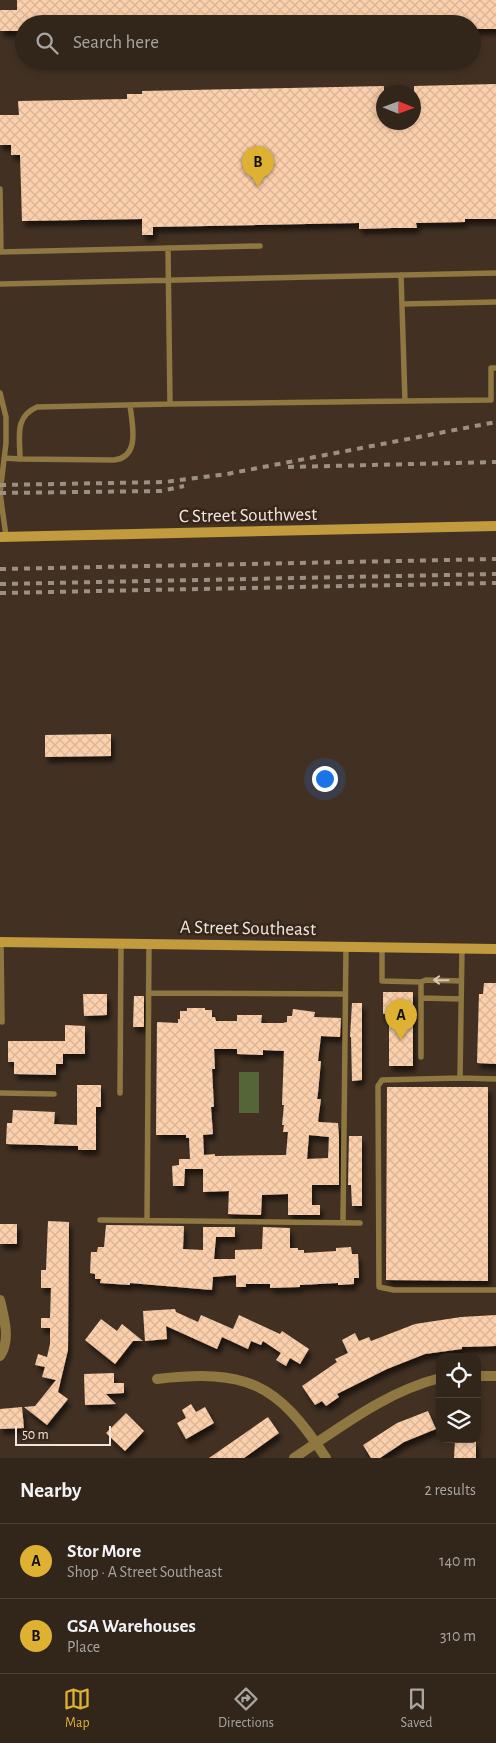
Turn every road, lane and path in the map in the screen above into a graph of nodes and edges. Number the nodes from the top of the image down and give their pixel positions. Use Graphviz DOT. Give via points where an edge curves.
graph roads {
  1 [pos="0,190"];
  2 [pos="260,246"];
  3 [pos="168,248"];
  4 [pos="1,252"];
  5 [pos="496,273"];
  6 [pos="401,275"];
  7 [pos="169,280"];
  8 [pos="0,284"];
  9 [pos="496,302"];
  10 [pos="402,304"];
  11 [pos="496,368"];
  12 [pos="0,393"];
  13 [pos="405,401"];
  14 [pos="170,404"];
  15 [pos="130,405"];
  16 [pos="4,458"];
  17 [pos="20,459"];
  18 [pos="496,526"];
  19 [pos="3,537"];
  20 [pos="0,942"];
  21 [pos="121,943"];
  22 [pos="149,944"];
  23 [pos="346,946"];
  24 [pos="382,947"];
  25 [pos="462,948"];
  26 [pos="496,949"];
  27 [pos="461,981"];
  28 [pos="421,982"];
  29 [pos="1,985"];
  30 [pos="149,992"];
  31 [pos="345,994"];
  32 [pos="421,998"];
  33 [pos="461,998"];
  34 [pos="2,1022"];
  35 [pos="421,1057"];
  36 [pos="460,1078"];
  37 [pos="496,1079"];
  38 [pos="0,1093"];
  39 [pos="120,1093"];
  40 [pos="54,1094"];
  41 [pos="100,1220"];
  42 [pos="147,1221"];
  43 [pos="343,1222"];
  44 [pos="360,1222"];
  45 [pos="496,1290"];
  46 [pos="0,1300"];
  47 [pos="0,1356"];
  48 [pos="481,1376"];
  49 [pos="496,1376"];
  50 [pos="157,1379"];
  51 [pos="436,1379"];
  52 [pos="316,1444"];
  53 [pos="294,1458"];
  54 [pos="326,1458"];
  1 -- 4 [label="lane"];
  2 -- 3 [label="lane"];
  3 -- 4 [label="lane"];
  3 -- 7 [label="lane"];
  5 -- 6 [label="lane"];
  6 -- 7 [label="lane"];
  6 -- 10 [label="lane"];
  7 -- 8 [label="lane"];
  7 -- 14 [label="lane"];
  9 -- 10 [label="lane"];
  10 -- 13 [label="lane"];
  11 -- 13 [label="lane" via="491,368 492,400"];
  12 -- 16 [label="lane" via="6,418"];
  13 -- 14 [label="lane"];
  14 -- 15 [label="lane"];
  15 -- 17 [label="lane" via="45,406 30,410 20,422"];
  15 -- 17 [label="lane" via="133,441 130,452 125,456 114,460"];
  16 -- 17 [label="lane"];
  16 -- 19 [label="lane" via="0,493"];
  18 -- 19 [label="main road, C Street Southwest"];
  20 -- 21 [label="main road, A Street Southeast"];
  20 -- 29 [label="lane"];
  21 -- 22 [label="main road, A Street Southeast"];
  21 -- 39 [label="lane"];
  22 -- 23 [label="main road, A Street Southeast"];
  22 -- 30 [label="lane"];
  23 -- 24 [label="main road, A Street Southeast"];
  23 -- 31 [label="lane"];
  24 -- 25 [label="main road, A Street Southeast"];
  24 -- 28 [label="lane" via="382,981"];
  25 -- 26 [label="main road, A Street Southeast"];
  25 -- 27 [label="lane"];
  27 -- 28 [label="lane, one-way"];
  27 -- 33 [label="lane"];
  28 -- 32 [label="lane"];
  29 -- 34 [label="lane"];
  30 -- 31 [label="lane"];
  30 -- 42 [label="lane"];
  31 -- 43 [label="lane"];
  32 -- 33 [label="lane"];
  32 -- 35 [label="lane"];
  33 -- 36 [label="lane"];
  36 -- 37 [label="lane"];
  36 -- 45 [label="lane" via="382,1080 378,1086 379,1287 394,1290"];
  38 -- 40 [label="lane"];
  41 -- 42 [label="lane"];
  42 -- 43 [label="lane"];
  43 -- 44 [label="lane"];
  46 -- 47 [label="street" via="6,1344"];
  48 -- 49 [label="street"];
  50 -- 52 [label="street" via="213,1376 250,1383 264,1389 290,1410"];
  51 -- 52 [label="street" via="386,1399"];
  52 -- 53 [label="street"];
  52 -- 54 [label="street"];
}
